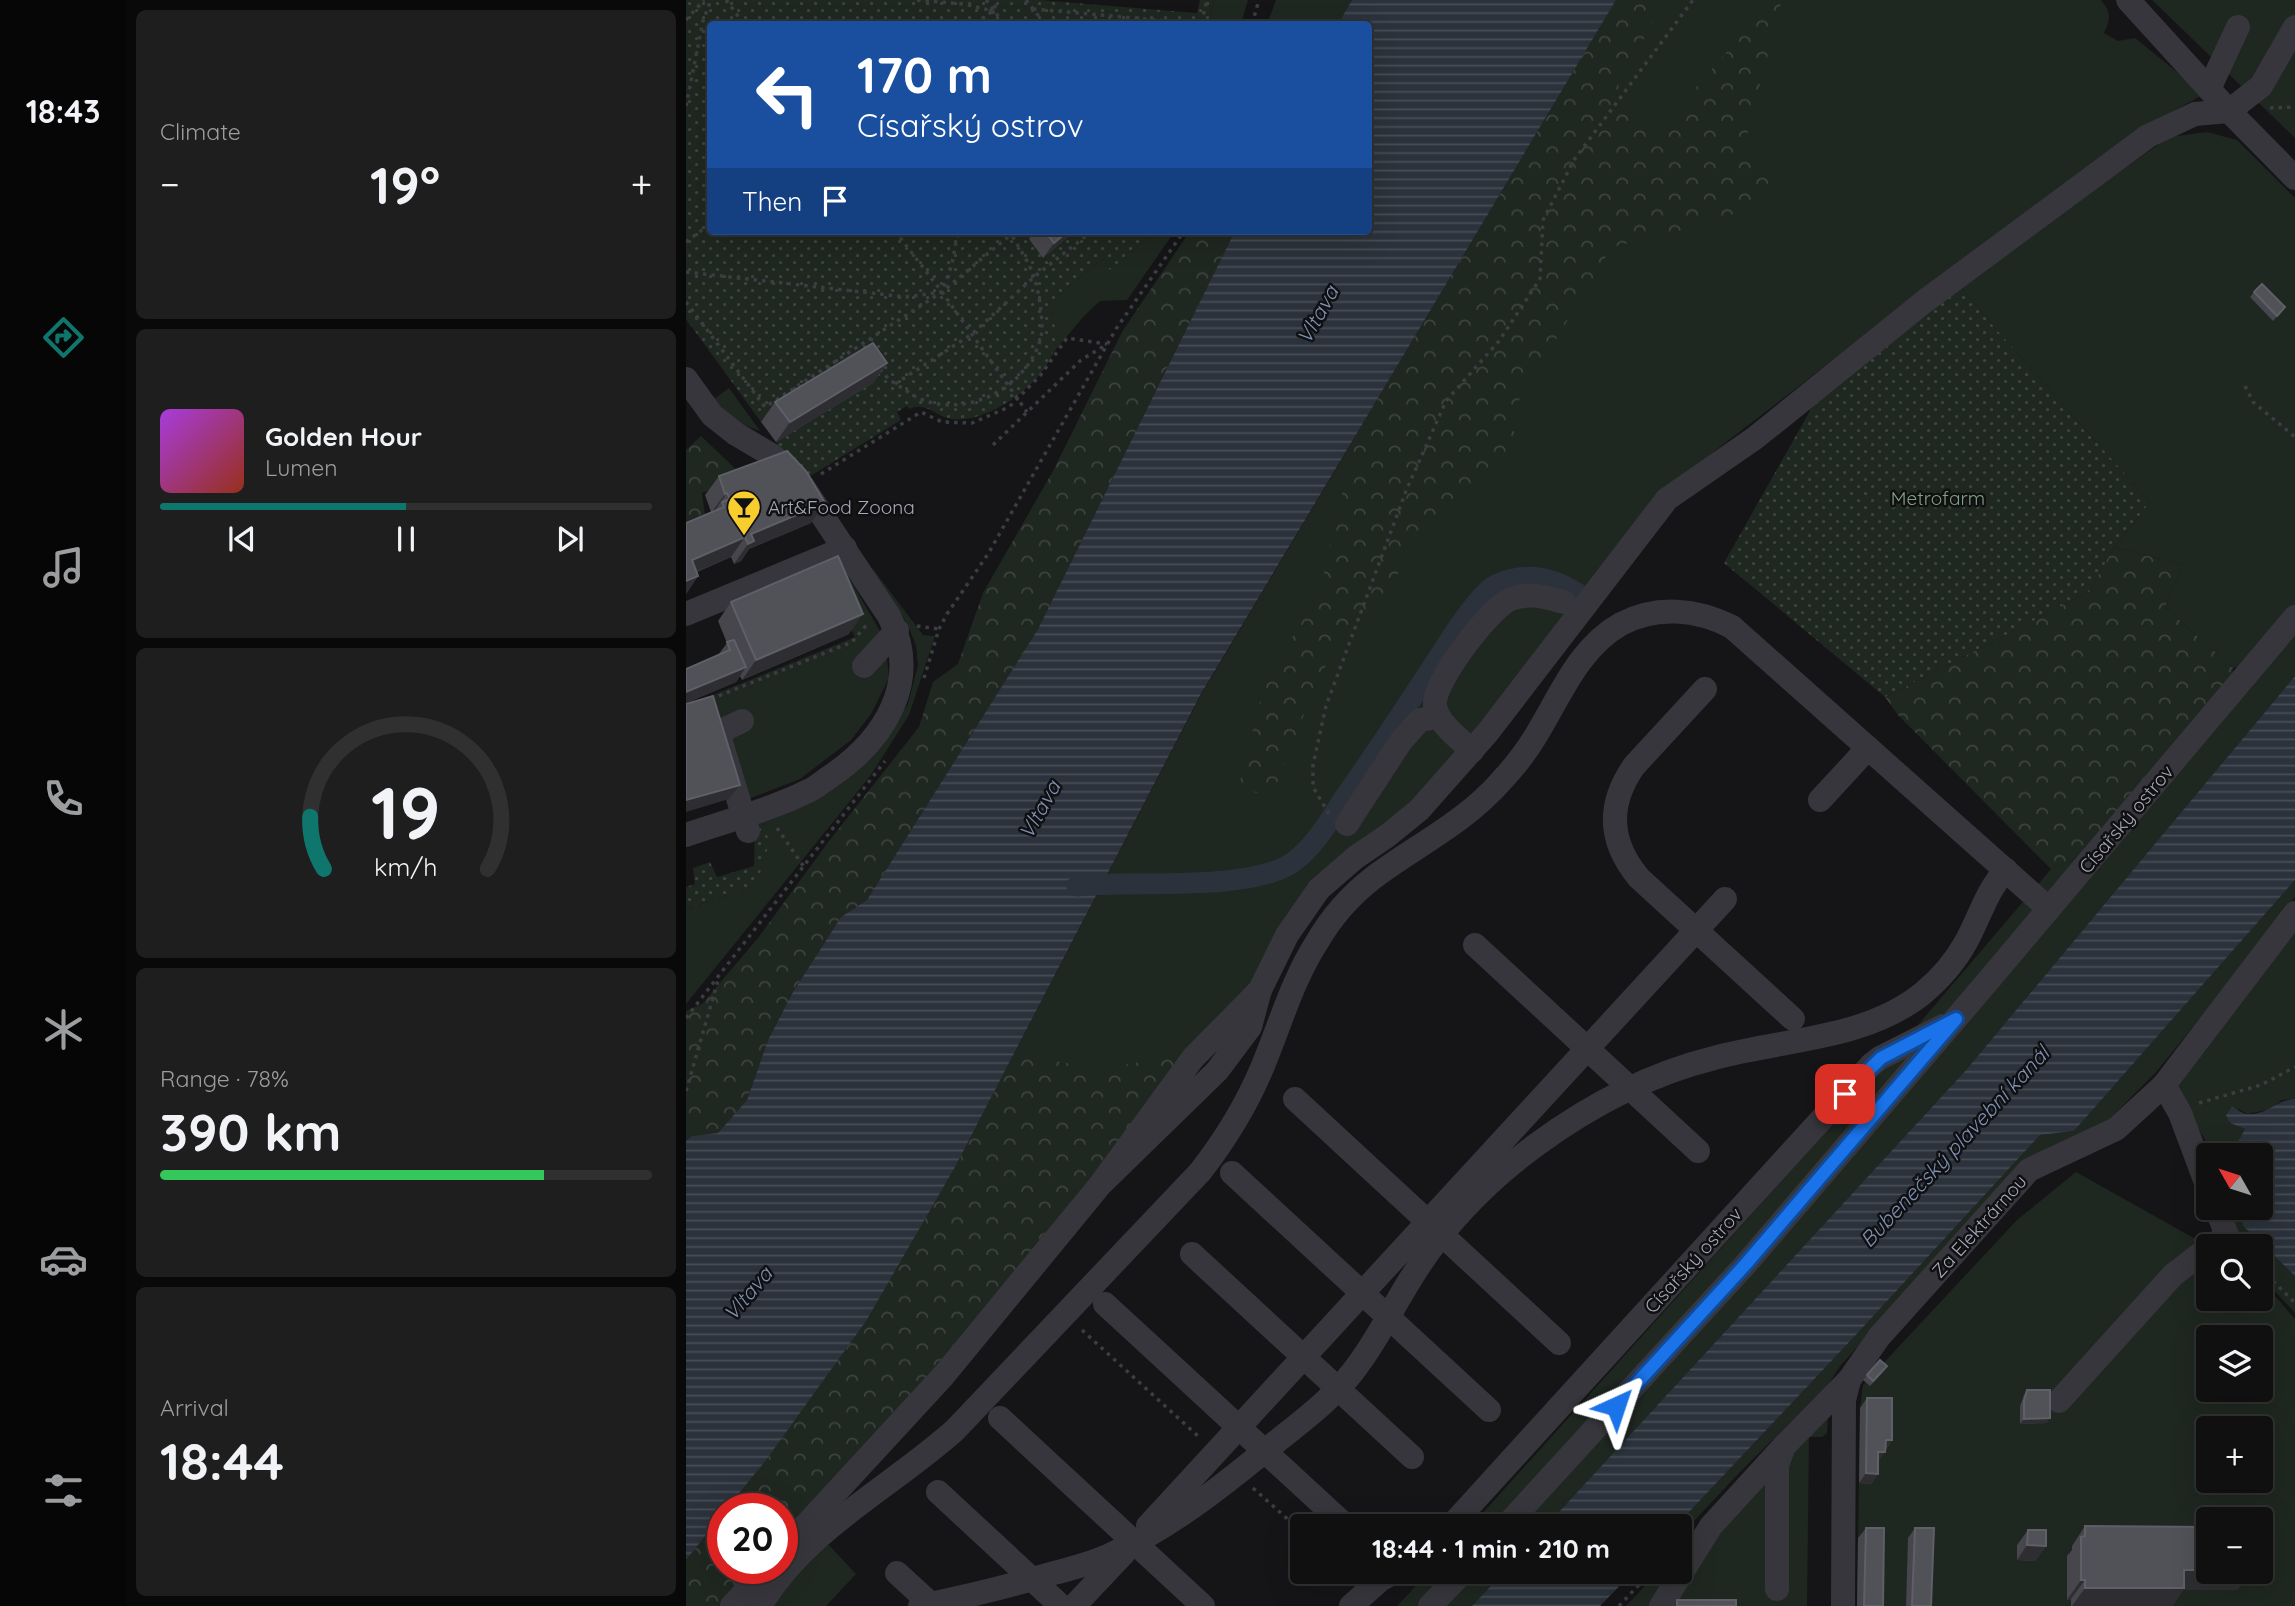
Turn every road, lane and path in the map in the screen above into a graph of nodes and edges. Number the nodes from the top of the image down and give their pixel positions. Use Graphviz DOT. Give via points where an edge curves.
graph roads {
  1 [pos="704,0"];
  2 [pos="711,0"];
  3 [pos="726,0"];
  4 [pos="918,0"];
  5 [pos="986,0"];
  6 [pos="998,0"];
  7 [pos="1026,0"];
  8 [pos="1207,0"];
  9 [pos="1259,0"];
  10 [pos="1693,0"];
  11 [pos="2128,0"];
  12 [pos="1033,9"];
  13 [pos="993,11"];
  14 [pos="686,20"];
  15 [pos="742,21"];
  16 [pos="979,21"];
  17 [pos="993,21"];
  18 [pos="1001,21"];
  19 [pos="1043,21"];
  20 [pos="1168,21"];
  21 [pos="1203,21"];
  22 [pos="1253,21"];
  23 [pos="2238,27"];
  24 [pos="2295,27"];
  25 [pos="2209,89"];
  26 [pos="686,106"];
  27 [pos="2229,111"];
  28 [pos="2295,178"];
  29 [pos="707,226"];
  30 [pos="898,235"];
  31 [pos="957,235"];
  32 [pos="1011,235"];
  33 [pos="1014,235"];
  34 [pos="1087,235"];
  35 [pos="1181,235"];
  36 [pos="686,242"];
  37 [pos="686,272"];
  38 [pos="1034,277"];
  39 [pos="942,292"];
  40 [pos="686,302"];
  41 [pos="972,334"];
  42 [pos="1108,344"];
  43 [pos="877,364"];
  44 [pos="686,379"];
  45 [pos="895,384"];
  46 [pos="1008,386"];
  47 [pos="2245,386"];
  48 [pos="1018,400"];
  49 [pos="1027,412"];
  50 [pos="2295,437"];
  51 [pos="993,446"];
  52 [pos="809,483"];
  53 [pos="845,548"];
  54 [pos="1564,602"];
  55 [pos="686,614"];
  56 [pos="874,616"];
  57 [pos="2295,617"];
  58 [pos="906,628"];
  59 [pos="864,666"];
  60 [pos="1704,689"];
  61 [pos="706,701"];
  62 [pos="1438,717"];
  63 [pos="742,721"];
  64 [pos="720,739"];
  65 [pos="1868,748"];
  66 [pos="1472,751"];
  67 [pos="1820,800"];
  68 [pos="1321,802"];
  69 [pos="751,819"];
  70 [pos="1347,824"];
  71 [pos="686,835"];
  72 [pos="2006,870"];
  73 [pos="1725,899"];
  74 [pos="2049,909"];
  75 [pos="2295,913"];
  76 [pos="1695,930"];
  77 [pos="1475,946"];
  78 [pos="719,975"];
  79 [pos="686,1017"];
  80 [pos="1793,1019"];
  81 [pos="1956,1019"];
  82 [pos="1586,1048"];
  83 [pos="2295,1067"];
  84 [pos="2164,1085"];
  85 [pos="1630,1088"];
  86 [pos="686,1091"];
  87 [pos="1295,1099"];
  88 [pos="2180,1113"];
  89 [pos="1698,1151"];
  90 [pos="2196,1156"];
  91 [pos="1232,1173"];
  92 [pos="1436,1229"];
  93 [pos="1192,1254"];
  94 [pos="2196,1258"];
  95 [pos="2273,1281"];
  96 [pos="1363,1294"];
  97 [pos="2295,1303"];
  98 [pos="1105,1304"];
  99 [pos="1389,1317"];
  100 [pos="1082,1329"];
  101 [pos="1559,1343"];
  102 [pos="1304,1358"];
  103 [pos="1849,1380"];
  104 [pos="1338,1389"];
  105 [pos="2059,1401"];
  106 [pos="1489,1410"];
  107 [pos="1000,1418"];
  108 [pos="1239,1428"];
  109 [pos="1784,1446"];
  110 [pos="1264,1451"];
  111 [pos="1216,1453"];
  112 [pos="1412,1457"];
  113 [pos="1238,1473"];
  114 [pos="938,1492"];
  115 [pos="1333,1514"];
  116 [pos="1462,1514"];
  117 [pos="1517,1514"];
  118 [pos="1290,1521"];
  119 [pos="798,1534"];
  120 [pos="1134,1542"];
  121 [pos="897,1573"];
  122 [pos="1033,1580"];
  123 [pos="752,1584"];
  124 [pos="1376,1584"];
  125 [pos="1451,1584"];
  126 [pos="1640,1584"];
  127 [pos="1777,1589"];
  128 [pos="928,1605"];
  129 [pos="732,1606"];
  130 [pos="760,1606"];
  131 [pos="1061,1606"];
  132 [pos="1074,1606"];
  133 [pos="1203,1606"];
  134 [pos="1351,1606"];
  135 [pos="1430,1606"];
  136 [pos="1619,1606"];
  137 [pos="1661,1606"];
  138 [pos="1843,1606"];
  1 -- 14 [label="path"];
  2 -- 26 [label="path"];
  3 -- 15 [label="path"];
  4 -- 13 [label="path"];
  5 -- 13 [label="path"];
  6 -- 13 [label="path"];
  7 -- 12 [label="path"];
  8 -- 21 [label="path"];
  9 -- 22 [label="path"];
  10 -- 68 [label="path" via="1574,160 1544,220 1540,279 1500,341 1446,401 1406,491 1326,706 1313,765 1313,787"];
  11 -- 25 [label="street"];
  12 -- 19 [label="path"];
  12 -- 20 [label="path"];
  13 -- 16 [label="path"];
  13 -- 17 [label="path"];
  13 -- 18 [label="path"];
  23 -- 25 [label="street"];
  24 -- 27 [label="street" via="2260,86"];
  25 -- 27 [label="street"];
  27 -- 28 [label="street"];
  27 -- 66 [label="street" via="2195,114 2148,136 1925,301 1755,438 1667,499"];
  29 -- 36 [label="path"];
  30 -- 39 [label="path"];
  31 -- 39 [label="path"];
  32 -- 39 [label="path"];
  33 -- 38 [label="path"];
  34 -- 38 [label="path"];
  35 -- 42 [label="path"];
  37 -- 39 [label="path" via="906,297"];
  38 -- 41 [label="path"];
  38 -- 46 [label="path" via="1041,340 1028,365"];
  39 -- 40 [label="path" via="765,407"];
  39 -- 41 [label="path"];
  41 -- 45 [label="path"];
  41 -- 46 [label="path"];
  42 -- 48 [label="path" via="1067,338"];
  42 -- 49 [label="path" via="1081,360"];
  42 -- 58 [label="path" via="988,554 939,629"];
  43 -- 45 [label="path"];
  44 -- 52 [label="street" via="712,415"];
  45 -- 46 [label="path" via="922,400 946,405 993,396"];
  46 -- 48 [label="path"];
  47 -- 50 [label="path" via="2253,402"];
  48 -- 49 [label="path"];
  48 -- 52 [label="path" via="972,423 942,422 921,412"];
  49 -- 51 [label="path"];
  52 -- 53 [label="street"];
  53 -- 55 [label="street"];
  53 -- 58 [label="street"];
  54 -- 62 [label="street" via="1537,594 1510,599 1492,611 1444,676 1434,702"];
  56 -- 61 [label="path" via="852,642"];
  57 -- 74 [label="street, Císařský ostrov"];
  58 -- 59 [label="street"];
  58 -- 69 [label="street" via="900,687 885,723 851,762 810,791"];
  60 -- 76 [label="street" via="1634,766 1615,809 1618,840 1630,867"];
  61 -- 64 [label="street"];
  62 -- 66 [label="street"];
  62 -- 70 [label="street" via="1419,720 1401,741"];
  63 -- 64 [label="street" via="725,729"];
  64 -- 69 [label="street"];
  65 -- 67 [label="street"];
  65 -- 72 [label="street"];
  65 -- 130 [label="street" via="1747,638 1717,619 1665,611 1634,618 1606,634 1584,656 1520,760 1483,801 1373,878 1334,918 1304,963 1250,1096 1218,1149 1030,1368 933,1450 827,1528 786,1570"];
  66 -- 119 [label="street" via="1419,810 1319,889 1287,935 1260,990 1193,1058 1100,1185 944,1375"];
  69 -- 71 [label="street"];
  69 -- 78 [label="path" via="804,867"];
  72 -- 74 [label="street"];
  72 -- 85 [label="street" via="1987,895 1957,956 1934,983 1906,1004 1861,1026 1714,1058"];
  73 -- 76 [label="street"];
  74 -- 81 [label="street, Císařský ostrov"];
  75 -- 84 [label="street, Za Elektrárnou"];
  76 -- 80 [label="street"];
  76 -- 82 [label="street"];
  77 -- 82 [label="street"];
  78 -- 79 [label="path"];
  78 -- 86 [label="path"];
  81 -- 116 [label="street, Císařský ostrov" via="1871,1065"];
  81 -- 117 [label="street, Císařský ostrov" via="1745,1265"];
  82 -- 85 [label="street"];
  82 -- 92 [label="street"];
  83 -- 88 [label="path" via="2261,1085"];
  84 -- 88 [label="street"];
  84 -- 103 [label="street, Za Elektrárnou" via="2116,1129 2029,1170 1879,1337"];
  85 -- 89 [label="street"];
  85 -- 92 [label="street" via="1534,1146"];
  87 -- 92 [label="street"];
  88 -- 90 [label="street"];
  91 -- 96 [label="street"];
  92 -- 96 [label="street"];
  92 -- 99 [label="street"];
  92 -- 101 [label="street"];
  93 -- 102 [label="street"];
  94 -- 105 [label="street" via="2174,1275"];
  95 -- 97 [label="path"];
  96 -- 99 [label="street"];
  96 -- 102 [label="street"];
  98 -- 108 [label="street"];
  99 -- 104 [label="street"];
  99 -- 106 [label="street"];
  100 -- 111 [label="path"];
  102 -- 104 [label="street"];
  102 -- 108 [label="street"];
  103 -- 109 [label="street, Za Elektrárnou"];
  103 -- 138 [label="street" via="1844,1400"];
  104 -- 110 [label="street"];
  104 -- 112 [label="street"];
  107 -- 120 [label="street"];
  108 -- 110 [label="street"];
  108 -- 111 [label="street"];
  109 -- 127 [label="street" via="1777,1465"];
  109 -- 137 [label="street, Za Elektrárnou" via="1710,1527"];
  110 -- 113 [label="street"];
  110 -- 115 [label="street"];
  111 -- 120 [label="street"];
  113 -- 118 [label="path"];
  113 -- 120 [label="street" via="1175,1520"];
  114 -- 122 [label="street"];
  120 -- 122 [label="street"];
  120 -- 132 [label="street"];
  120 -- 133 [label="street"];
  121 -- 128 [label="street"];
  122 -- 128 [label="street"];
  122 -- 131 [label="street"];
  123 -- 129 [label="street"];
  124 -- 134 [label="street"];
  125 -- 135 [label="street"];
  126 -- 136 [label="path"];
}
